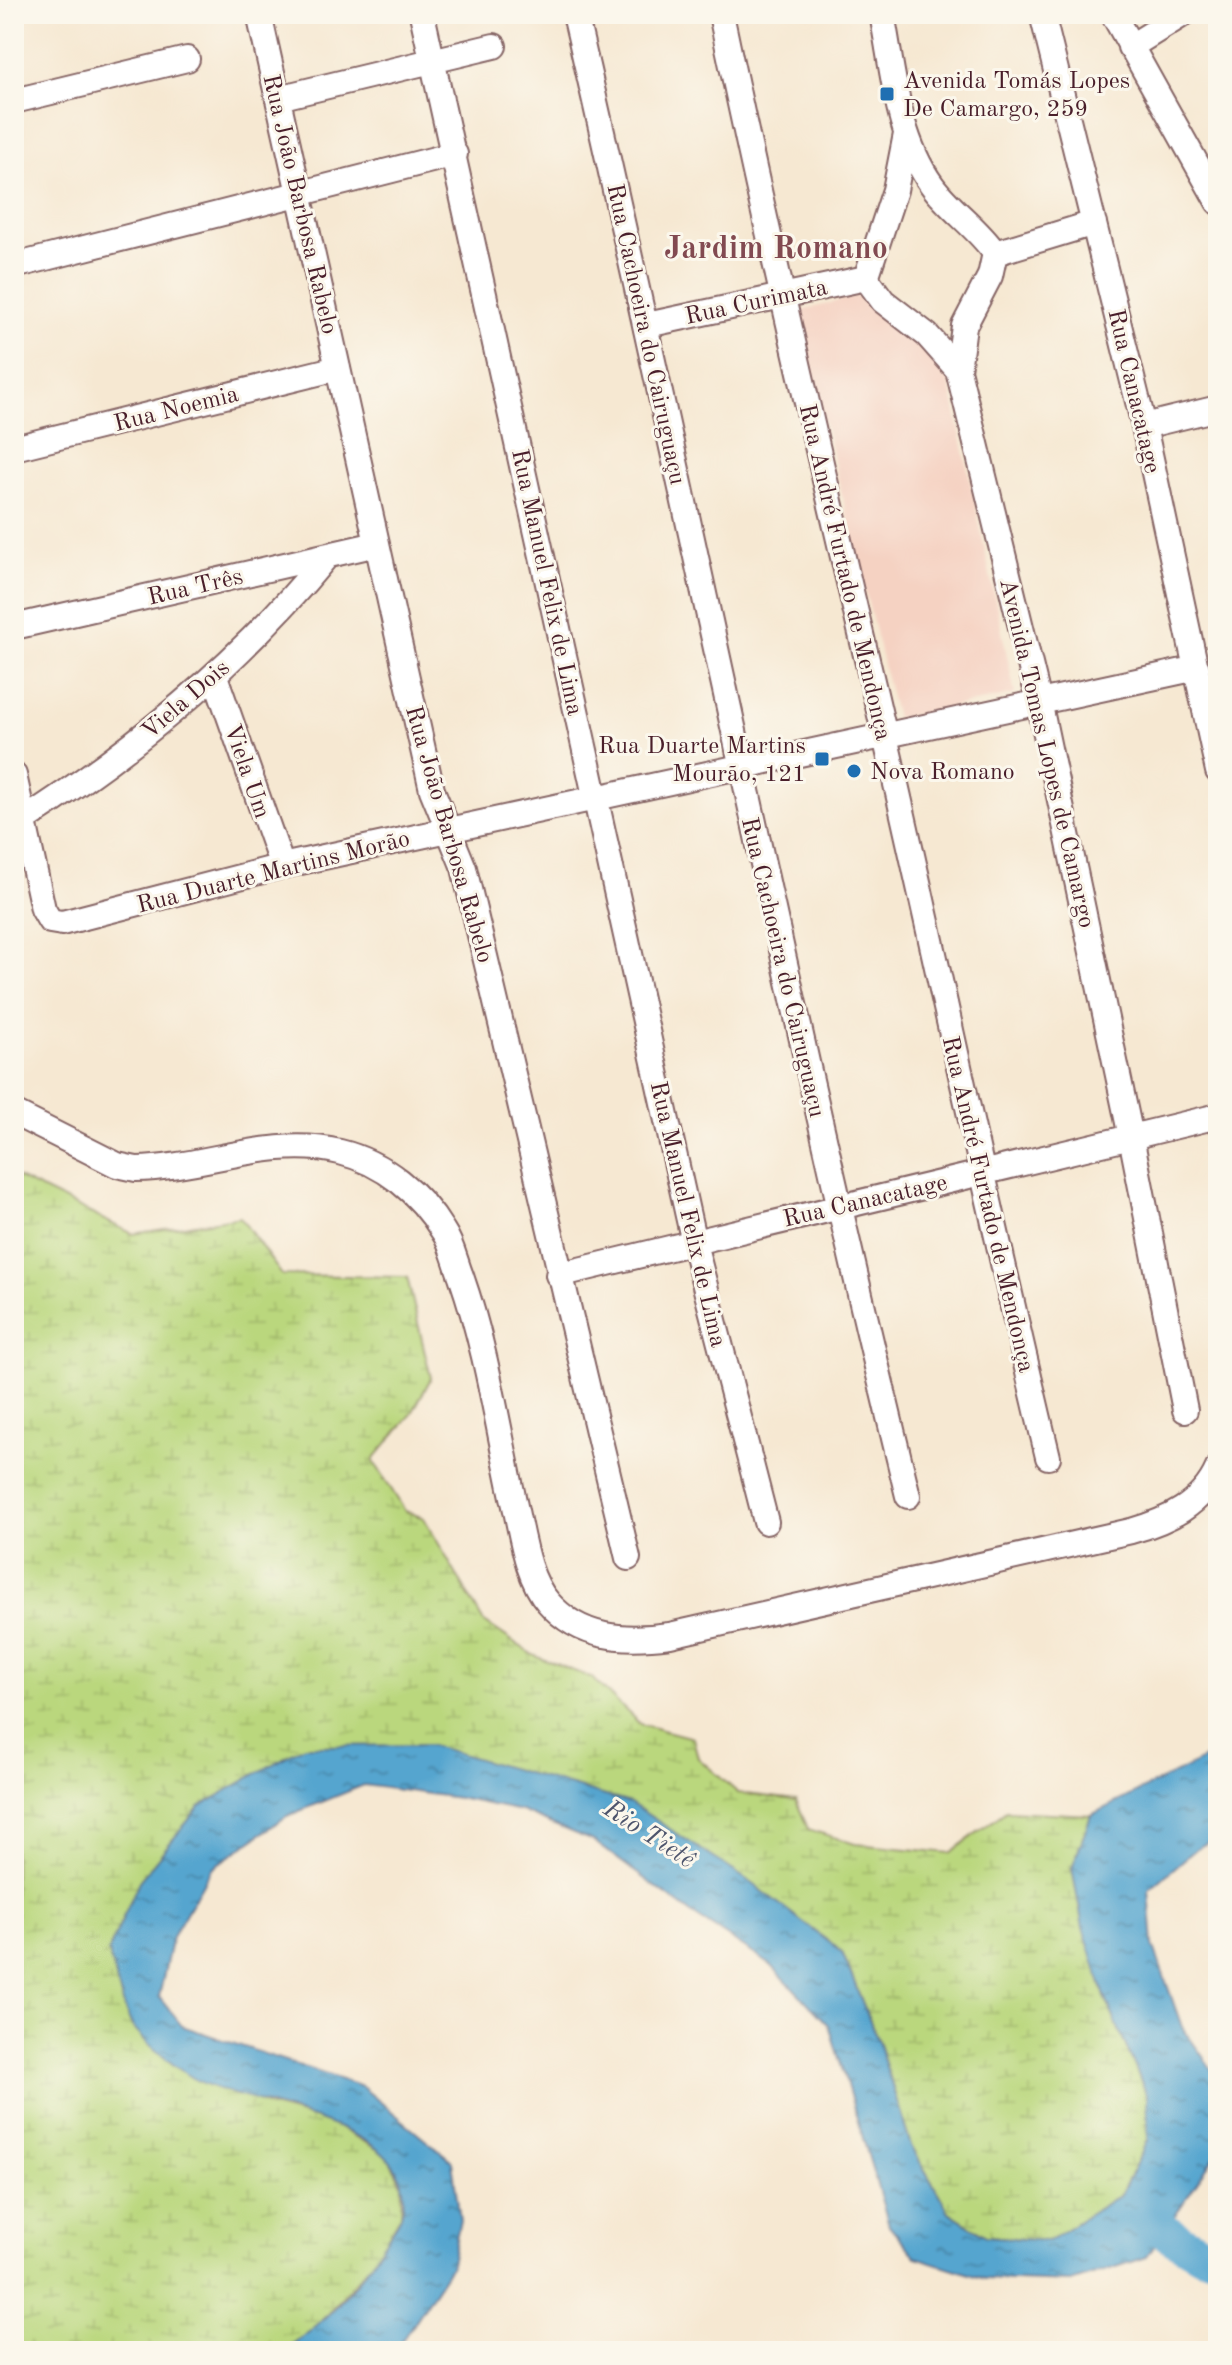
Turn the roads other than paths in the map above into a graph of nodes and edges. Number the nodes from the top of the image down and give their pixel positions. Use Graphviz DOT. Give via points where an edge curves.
graph roads {
  1 [pos="259,14"];
  2 [pos="422,14"];
  3 [pos="575,14"];
  4 [pos="721,14"];
  5 [pos="882,14"];
  6 [pos="1042,14"];
  7 [pos="1113,14"];
  8 [pos="1183,14"];
  9 [pos="494,46"];
  10 [pos="1130,47"];
  11 [pos="432,58"];
  12 [pos="187,59"];
  13 [pos="278,98"];
  14 [pos="14,101"];
  15 [pos="906,134"];
  16 [pos="455,154"];
  17 [pos="932,186"];
  18 [pos="895,190"];
  19 [pos="299,194"];
  20 [pos="1218,202"];
  21 [pos="1094,223"];
  22 [pos="995,253"];
  23 [pos="14,266"];
  24 [pos="866,278"];
  25 [pos="780,294"];
  26 [pos="647,325"];
  27 [pos="964,326"];
  28 [pos="927,335"];
  29 [pos="338,368"];
  30 [pos="958,370"];
  31 [pos="1218,408"];
  32 [pos="1144,426"];
  33 [pos="14,448"];
  34 [pos="377,544"];
  35 [pos="327,556"];
  36 [pos="14,627"];
  37 [pos="1197,668"];
  38 [pos="215,676"];
  39 [pos="1039,701"];
  40 [pos="885,735"];
  41 [pos="740,768"];
  42 [pos="1218,771"];
  43 [pos="14,775"];
  44 [pos="596,798"];
  45 [pos="24,820"];
  46 [pos="448,829"];
  47 [pos="282,866"];
  48 [pos="14,1113"];
  49 [pos="1218,1116"];
  50 [pos="1131,1137"];
  51 [pos="980,1173"];
  52 [pos="837,1206"];
  53 [pos="694,1243"];
  54 [pos="558,1275"];
  55 [pos="1185,1410"];
  56 [pos="1048,1457"];
  57 [pos="1218,1468"];
  58 [pos="908,1496"];
  59 [pos="766,1522"];
  60 [pos="628,1558"];
  1 -- 13 [label="street, Rua João Barbosa Rabelo"];
  2 -- 11 [label="street, Rua Manuel Felix de Lima"];
  3 -- 26 [label="street, Rua Cachoeira do Cairuguaçu"];
  4 -- 25 [label="street, Rua André Furtado de Mendonça"];
  5 -- 15 [label="street"];
  6 -- 21 [label="street, Rua Canacatage"];
  7 -- 10 [label="street"];
  8 -- 10 [label="street"];
  9 -- 11 [label="street"];
  10 -- 20 [label="street"];
  11 -- 13 [label="street"];
  11 -- 16 [label="street, Rua Manuel Felix de Lima"];
  12 -- 14 [label="street"];
  13 -- 19 [label="street, Rua João Barbosa Rabelo"];
  15 -- 17 [label="street"];
  15 -- 18 [label="street"];
  16 -- 19 [label="street"];
  16 -- 44 [label="street, Rua Manuel Felix de Lima"];
  17 -- 18 [label="street"];
  17 -- 22 [label="street"];
  18 -- 24 [label="street"];
  19 -- 23 [label="street"];
  19 -- 29 [label="street, Rua João Barbosa Rabelo"];
  21 -- 22 [label="street"];
  21 -- 32 [label="street, Rua Canacatage"];
  22 -- 27 [label="street, Avenida Tomas Lopes de Camargo" via="990,276"];
  24 -- 25 [label="street, Rua Curimata"];
  24 -- 28 [label="street, Avenida Tomas Lopes de Camargo" via="883,301"];
  25 -- 26 [label="street, Rua Curimata"];
  25 -- 40 [label="street, Rua André Furtado de Mendonça"];
  26 -- 41 [label="street, Rua Cachoeira do Cairuguaçu"];
  27 -- 28 [label="street"];
  27 -- 30 [label="street, Avenida Tomas Lopes de Camargo"];
  28 -- 30 [label="street, Avenida Tomas Lopes de Camargo"];
  29 -- 33 [label="street, Rua Noemia"];
  29 -- 34 [label="street, Rua João Barbosa Rabelo"];
  30 -- 39 [label="street, Avenida Tomas Lopes de Camargo"];
  31 -- 32 [label="street"];
  32 -- 37 [label="street, Rua Canacatage"];
  34 -- 35 [label="street, Rua Três"];
  34 -- 46 [label="street, Rua João Barbosa Rabelo" via="432,790"];
  35 -- 36 [label="street, Rua Três"];
  35 -- 38 [label="street, Viela Dois" via="279,615"];
  37 -- 39 [label="street, Rua Duarte Martins Morão"];
  37 -- 42 [label="street, Rua Canacatage"];
  38 -- 45 [label="street, Viela Dois" via="84,782"];
  38 -- 47 [label="street, Viela Um"];
  39 -- 40 [label="street, Rua Duarte Martins Morão"];
  39 -- 50 [label="street, Avenida Tomas Lopes de Camargo"];
  40 -- 41 [label="street, Rua Duarte Martins Morão"];
  40 -- 51 [label="street, Rua André Furtado de Mendonça"];
  41 -- 44 [label="street, Rua Duarte Martins Morão"];
  41 -- 52 [label="street, Rua Cachoeira do Cairuguaçu"];
  43 -- 45 [label="street"];
  44 -- 46 [label="street, Rua Duarte Martins Morão"];
  44 -- 53 [label="street, Rua Manuel Felix de Lima"];
  45 -- 47 [label="street, Rua Duarte Martins Morão" via="43,909 54,923"];
  46 -- 47 [label="street, Rua Duarte Martins Morão"];
  46 -- 54 [label="street, Rua João Barbosa Rabelo" via="464,868"];
  48 -- 57 [label="street" via="117,1165 136,1169 312,1146 343,1153 409,1188 445,1233 474,1313 523,1543 537,1585 564,1618 604,1637 670,1635 1131,1531 1170,1518 1194,1502"];
  49 -- 50 [label="street, Rua Canacatage"];
  50 -- 51 [label="street, Rua Canacatage"];
  50 -- 55 [label="street, Avenida Tomas Lopes de Camargo"];
  51 -- 52 [label="street, Rua Canacatage"];
  51 -- 56 [label="street, Rua André Furtado de Mendonça"];
  52 -- 53 [label="street, Rua Canacatage"];
  52 -- 58 [label="street, Rua Cachoeira do Cairuguaçu"];
  53 -- 54 [label="street, Rua Canacatage"];
  53 -- 59 [label="street, Rua Manuel Felix de Lima"];
  54 -- 60 [label="street, Rua João Barbosa Rabelo"];
}
